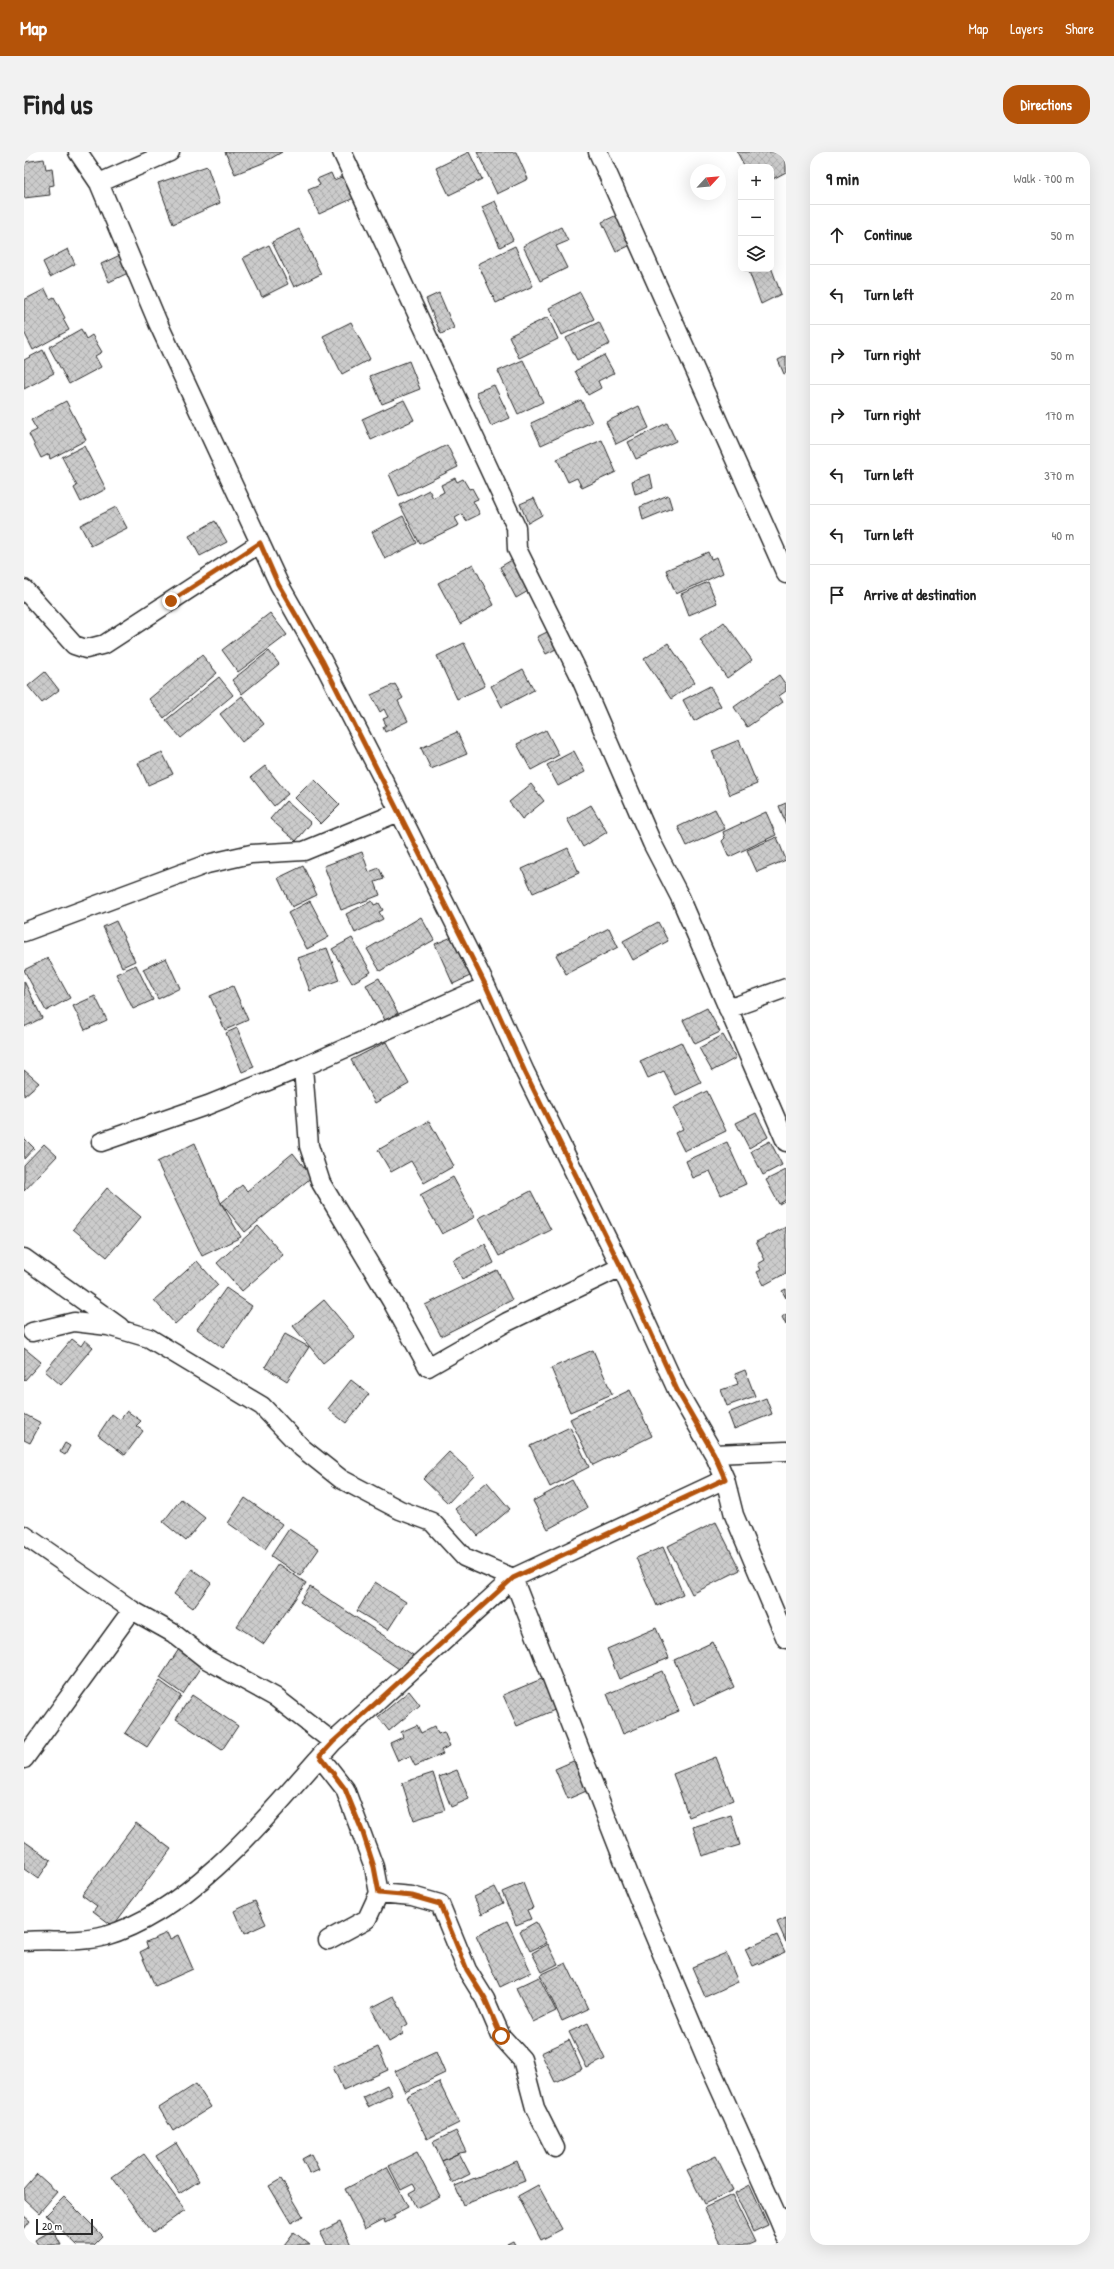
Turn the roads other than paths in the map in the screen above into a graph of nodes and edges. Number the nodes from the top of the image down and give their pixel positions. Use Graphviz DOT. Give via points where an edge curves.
graph roads {
  1 [pos="78,152"];
  2 [pos="170,152"];
  3 [pos="342,152"];
  4 [pos="598,152"];
  5 [pos="99,183"];
  6 [pos="260,543"];
  7 [pos="786,574"];
  8 [pos="24,589"];
  9 [pos="399,812"];
  10 [pos="24,932"];
  11 [pos="486,986"];
  12 [pos="786,988"];
  13 [pos="728,1009"];
  14 [pos="303,1067"];
  15 [pos="102,1142"];
  16 [pos="786,1142"];
  17 [pos="24,1258"];
  18 [pos="621,1267"];
  19 [pos="125,1331"];
  20 [pos="32,1332"];
  21 [pos="786,1450"];
  22 [pos="714,1454"];
  23 [pos="725,1479"];
  24 [pos="24,1535"];
  25 [pos="513,1578"];
  26 [pos="132,1610"];
  27 [pos="786,1639"];
  28 [pos="333,1742"];
  29 [pos="320,1756"];
  30 [pos="24,1759"];
  31 [pos="379,1893"];
  32 [pos="328,1940"];
  33 [pos="24,1941"];
  34 [pos="555,2148"];
  35 [pos="782,2219"];
  36 [pos="786,2237"];
  1 -- 5 [label="street"];
  2 -- 5 [label="street"];
  3 -- 13 [label="street" via="516,526 516,549 578,672"];
  4 -- 7 [label="street"];
  5 -- 6 [label="street" via="158,323"];
  6 -- 8 [label="street" via="105,644 86,649 74,645"];
  6 -- 9 [label="street" via="278,584 323,662"];
  9 -- 10 [label="street" via="304,851 250,854 207,864"];
  9 -- 11 [label="street"];
  11 -- 14 [label="street"];
  11 -- 18 [label="street" via="525,1072"];
  12 -- 13 [label="street"];
  13 -- 16 [label="street"];
  14 -- 15 [label="street" via="208,1105"];
  14 -- 18 [label="street" via="309,1146 321,1183 428,1367 507,1322"];
  17 -- 19 [label="street"];
  18 -- 22 [label="street" via="677,1390"];
  19 -- 20 [label="street" via="74,1322"];
  19 -- 25 [label="street" via="149,1338 262,1406 302,1448 342,1479 400,1510 432,1522 464,1557"];
  21 -- 22 [label="street"];
  22 -- 23 [label="street"];
  23 -- 25 [label="street"];
  23 -- 27 [label="street" via="734,1515"];
  24 -- 26 [label="street"];
  25 -- 28 [label="street"];
  25 -- 35 [label="street" via="633,1885 706,2058"];
  26 -- 28 [label="street" via="173,1633 206,1659 275,1696"];
  26 -- 30 [label="street"];
  28 -- 29 [label="street"];
  29 -- 31 [label="street" via="345,1789 369,1853"];
  29 -- 33 [label="street" via="264,1819 205,1876 165,1909 105,1936 77,1940"];
  31 -- 32 [label="street" via="367,1920"];
  31 -- 34 [label="street" via="412,1896 440,1904 467,1970 485,1999 501,2036 522,2060 535,2108"];
  35 -- 36 [label="street"];
}
